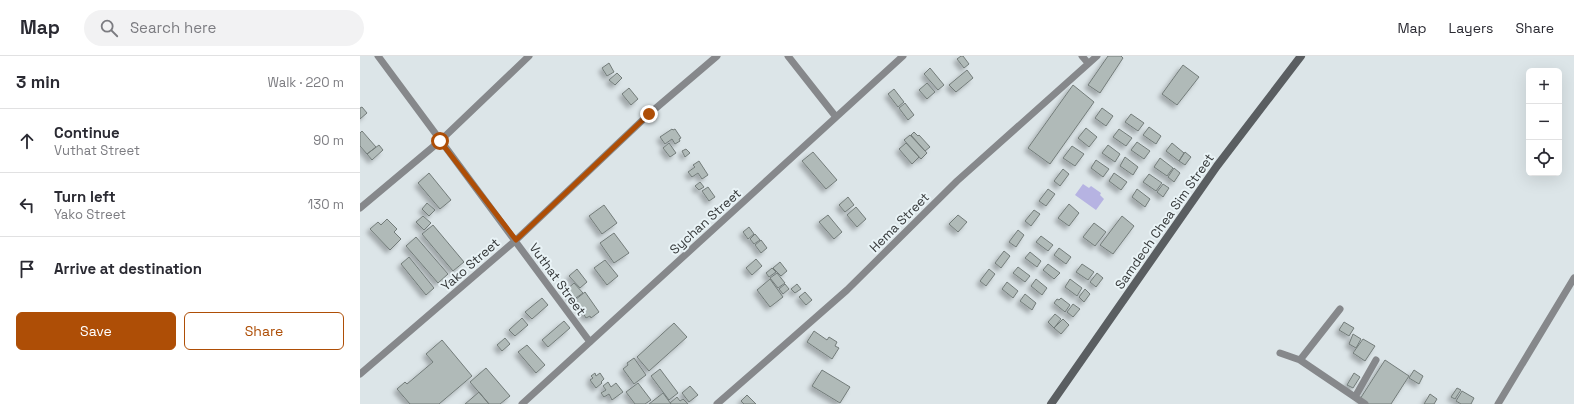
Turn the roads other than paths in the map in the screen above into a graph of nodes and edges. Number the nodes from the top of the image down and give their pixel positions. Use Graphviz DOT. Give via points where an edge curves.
graph roads {
  1 [pos="378,56"];
  2 [pos="529,56"];
  3 [pos="717,56"];
  4 [pos="788,56"];
  5 [pos="903,56"];
  6 [pos="1082,56"];
  7 [pos="1097,56"];
  8 [pos="1301,56"];
  9 [pos="1088,63"];
  10 [pos="836,117"];
  11 [pos="440,141"];
  12 [pos="360,208"];
  13 [pos="516,240"];
  14 [pos="1574,278"];
  15 [pos="1340,309"];
  16 [pos="590,342"];
  17 [pos="1280,353"];
  18 [pos="1300,360"];
  19 [pos="1376,360"];
  20 [pos="360,374"];
  21 [pos="1354,397"];
  22 [pos="522,404"];
  23 [pos="717,404"];
  24 [pos="1051,404"];
  25 [pos="1365,404"];
  26 [pos="1498,404"];
  1 -- 11 [label="street, Vuthat Street"];
  2 -- 11 [label="street"];
  3 -- 13 [label="street, Yako Street" via="649,114"];
  4 -- 10 [label="street"];
  5 -- 10 [label="street, Sychan Street"];
  6 -- 9 [label="street"];
  7 -- 9 [label="street, Hema Street"];
  8 -- 24 [label="street, Samdech Chea Sim Street" via="1217,166"];
  9 -- 23 [label="street, Hema Street" via="957,181 847,290"];
  10 -- 16 [label="street, Sychan Street"];
  11 -- 12 [label="street"];
  11 -- 13 [label="street, Vuthat Street"];
  13 -- 16 [label="street, Vuthat Street"];
  13 -- 20 [label="street, Yako Street"];
  14 -- 26 [label="street"];
  15 -- 18 [label="street"];
  16 -- 22 [label="street, Sychan Street"];
  17 -- 18 [label="street"];
  18 -- 21 [label="street"];
  19 -- 21 [label="street"];
  21 -- 25 [label="street"];
}
